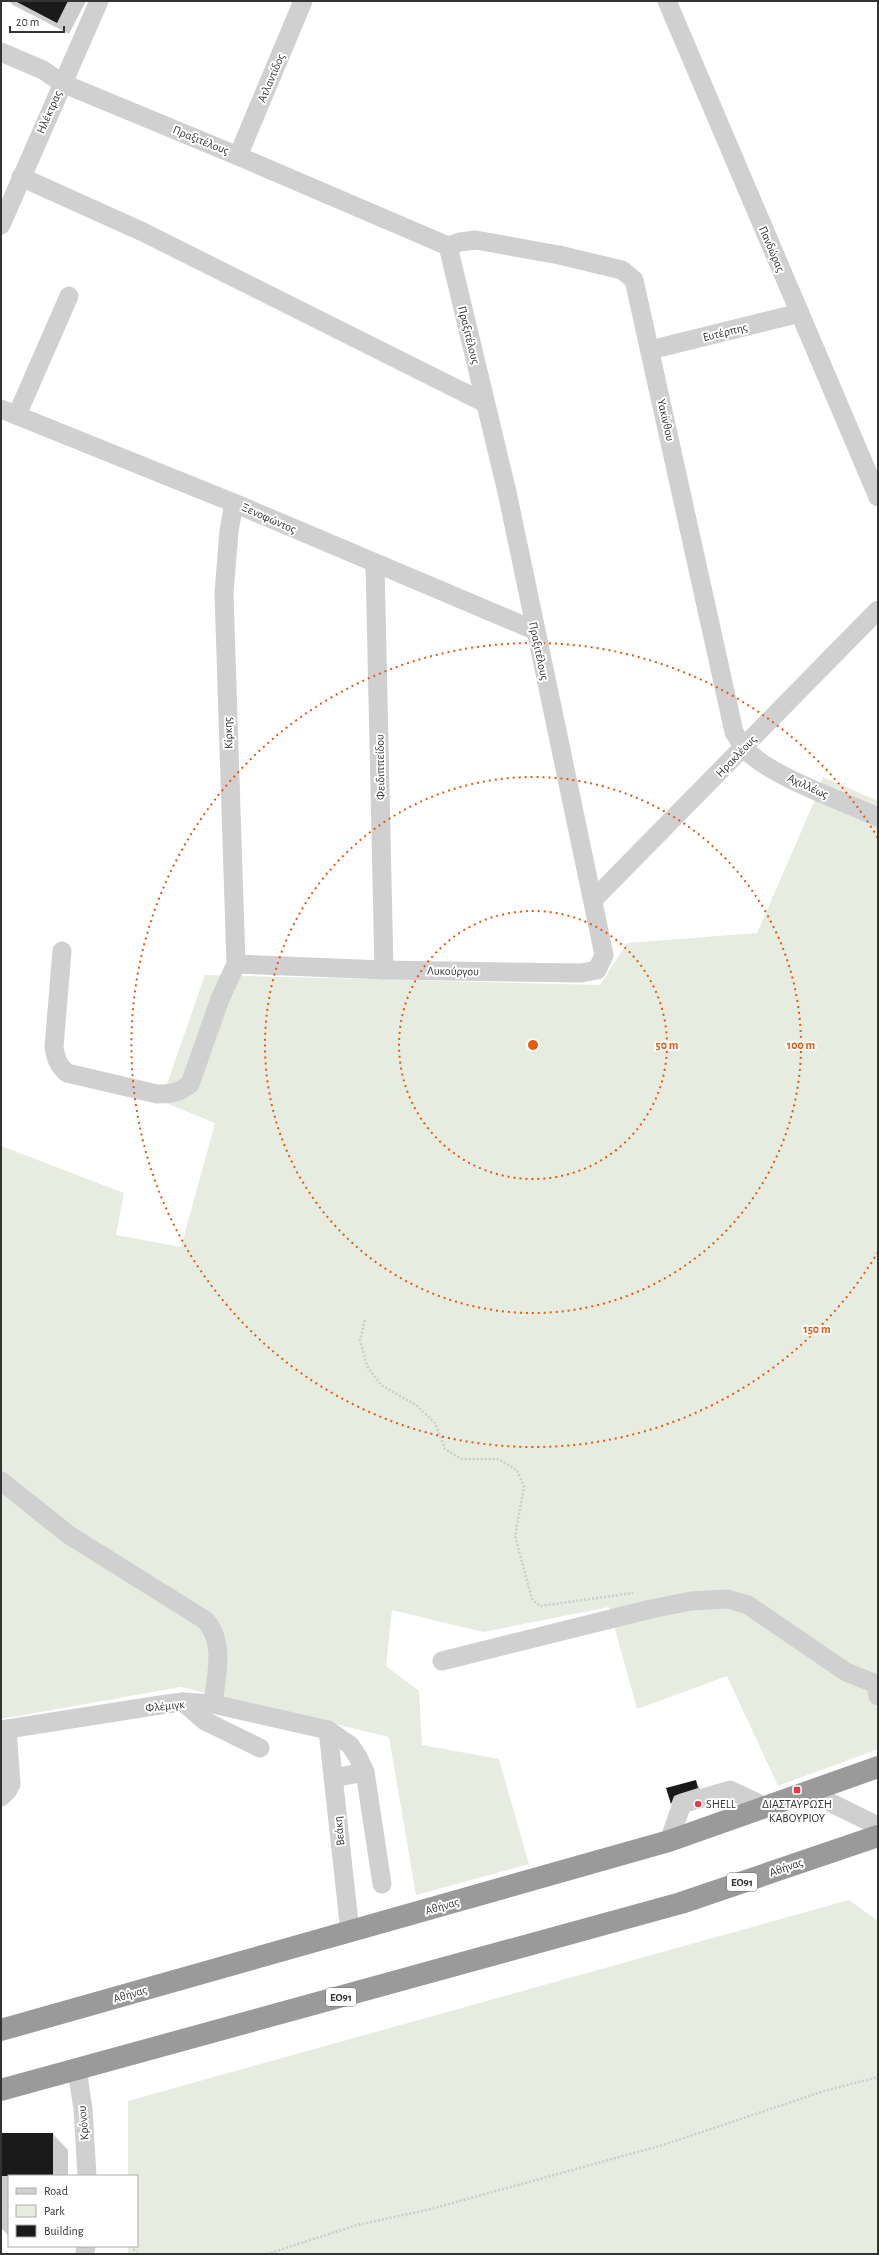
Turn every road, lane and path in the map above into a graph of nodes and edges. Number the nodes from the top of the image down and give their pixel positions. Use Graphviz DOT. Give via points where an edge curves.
graph roads {
  1 [pos="99,1"];
  2 [pos="303,1"];
  3 [pos="667,1"];
  4 [pos="1,52"];
  5 [pos="62,83"];
  6 [pos="238,156"];
  7 [pos="21,177"];
  8 [pos="1,224"];
  9 [pos="448,246"];
  10 [pos="69,296"];
  11 [pos="800,313"];
  12 [pos="650,350"];
  13 [pos="485,403"];
  14 [pos="9,412"];
  15 [pos="878,497"];
  16 [pos="234,503"];
  17 [pos="376,564"];
  18 [pos="878,610"];
  19 [pos="534,630"];
  20 [pos="743,748"];
  21 [pos="878,817"];
  22 [pos="593,900"];
  23 [pos="62,951"];
  24 [pos="236,964"];
  25 [pos="384,970"];
  26 [pos="365,1320"];
  27 [pos="1,1481"];
  28 [pos="639,1592"];
  29 [pos="442,1661"];
  30 [pos="877,1687"];
  31 [pos="183,1702"];
  32 [pos="213,1704"];
  33 [pos="4,1730"];
  34 [pos="328,1730"];
  35 [pos="260,1748"];
  36 [pos="878,1768"];
  37 [pos="365,1772"];
  38 [pos="334,1778"];
  39 [pos="811,1793"];
  40 [pos="1,1797"];
  41 [pos="768,1808"];
  42 [pos="878,1826"];
  43 [pos="878,1836"];
  44 [pos="669,1841"];
  45 [pos="382,1884"];
  46 [pos="350,1932"];
  47 [pos="1,2030"];
  48 [pos="77,2070"];
  49 [pos="878,2077"];
  50 [pos="1,2090"];
  51 [pos="87,2175"];
  52 [pos="267,2254"];
  1 -- 5 [label="street, Ηλέκτρας"];
  2 -- 6 [label="street, Ατλαντίδος"];
  3 -- 11 [label="street, Πανδώρας"];
  4 -- 5 [label="street, Πραξιτέλους" via="43,70"];
  5 -- 6 [label="street, Πραξιτέλους"];
  5 -- 7 [label="street, Ηλέκτρας"];
  6 -- 9 [label="street, Πραξιτέλους"];
  7 -- 8 [label="street, Ηλέκτρας"];
  7 -- 13 [label="street" via="144,232"];
  9 -- 12 [label="street, Υακίνθου" via="476,240 559,255 622,270 634,280 638,290"];
  9 -- 13 [label="street, Πραξιτέλους"];
  10 -- 14 [label="street"];
  11 -- 12 [label="street, Ευτέρπης"];
  11 -- 15 [label="street, Πανδώρας"];
  12 -- 20 [label="street, Υακίνθου" via="725,698 734,732"];
  13 -- 19 [label="street, Πραξιτέλους" via="507,492"];
  14 -- 16 [label="street, Ξενοφώντος"];
  16 -- 17 [label="street, Ξενοφώντος"];
  16 -- 24 [label="street, Κίρκης" via="224,593"];
  17 -- 19 [label="street, Ξενοφώντος"];
  17 -- 25 [label="street, Φειδιππείδου"];
  18 -- 20 [label="street, Ηρακλέους"];
  19 -- 22 [label="street, Πραξιτέλους"];
  20 -- 21 [label="street, Αχιλλέως" via="764,764 800,783"];
  20 -- 22 [label="street, Ηρακλέους"];
  22 -- 25 [label="street, Λυκούργου" via="604,955 598,970 581,973"];
  23 -- 24 [label="street" via="54,1047 60,1067 67,1073 157,1094 181,1091 190,1084 220,999"];
  24 -- 25 [label="street, Λυκούργου"];
  26 -- 28 [label="path" via="360,1340 367,1366 381,1385 416,1405 435,1423 445,1449 461,1459 498,1459 517,1470 524,1487 515,1536 532,1599 540,1606"];
  27 -- 32 [label="street" via="69,1535 205,1620 212,1628 217,1641"];
  29 -- 30 [label="street" via="651,1609 691,1601 728,1599 748,1605 846,1672"];
  31 -- 32 [label="street, Φλέμιγκ"];
  31 -- 33 [label="street, Φλέμιγκ"];
  31 -- 35 [label="street" via="205,1721"];
  32 -- 34 [label="street, Φλέμιγκ"];
  33 -- 40 [label="street" via="11,1784"];
  34 -- 37 [label="street" via="350,1745"];
  34 -- 38 [label="street, Βεάκη"];
  36 -- 39 [label="highway, Αθήνας"];
  37 -- 38 [label="street"];
  37 -- 45 [label="street"];
  38 -- 46 [label="street, Βεάκη"];
  39 -- 41 [label="highway, Αθήνας"];
  39 -- 42 [label="street"];
  41 -- 44 [label="highway, Αθήνας"];
  41 -- 44 [label="street" via="730,1790 682,1804"];
  43 -- 48 [label="highway, Αθήνας / ΕΟ91" via="681,1903"];
  44 -- 46 [label="highway, Αθήνας"];
  46 -- 47 [label="highway, Αθήνας"];
  48 -- 50 [label="highway, Αθήνας / ΕΟ91"];
  48 -- 51 [label="street, Κρόνου" via="83,2109"];
  49 -- 52 [label="path" via="824,2091 663,2145 427,2210 357,2225"];
}
